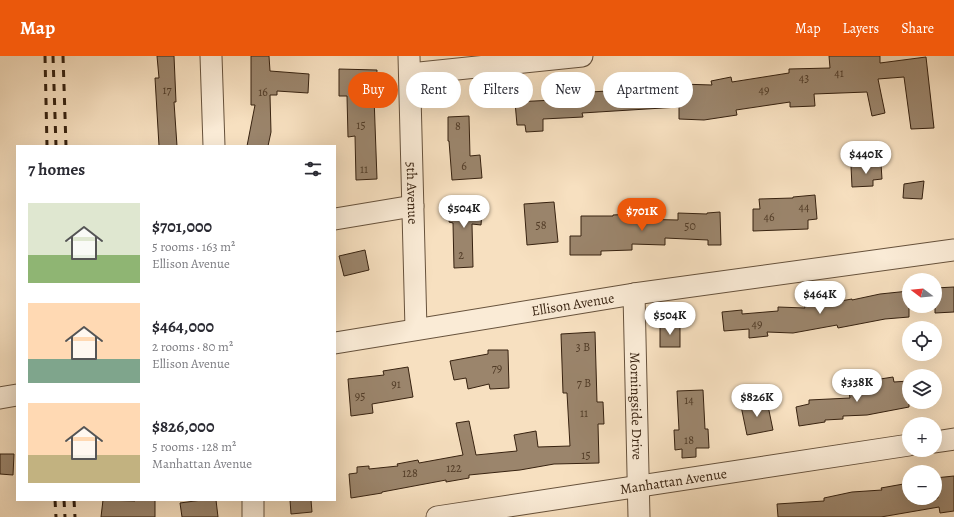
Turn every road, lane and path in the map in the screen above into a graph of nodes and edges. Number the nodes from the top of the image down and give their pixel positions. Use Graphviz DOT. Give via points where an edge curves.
graph roads {
  1 [pos="211,56"];
  2 [pos="582,56"];
  3 [pos="410,65"];
  4 [pos="214,145"];
  5 [pos="413,206"];
  6 [pos="336,219"];
  7 [pos="954,250"];
  8 [pos="634,294"];
  9 [pos="416,329"];
  10 [pos="336,343"];
  11 [pos="16,395"];
  12 [pos="0,398"];
  13 [pos="954,439"];
  14 [pos="942,441"];
  15 [pos="902,447"];
  16 [pos="638,486"];
  17 [pos="253,501"];
  18 [pos="253,517"];
  19 [pos="437,517"];
  20 [pos="639,517"];
  1 -- 4 [label="street"];
  2 -- 3 [label="street"];
  3 -- 5 [label="street, 5th Avenue"];
  5 -- 6 [label="street"];
  5 -- 9 [label="street, 5th Avenue"];
  7 -- 8 [label="street, Ellison Avenue"];
  8 -- 9 [label="street, Ellison Avenue"];
  8 -- 16 [label="street, Morningside Drive"];
  9 -- 10 [label="street, Ellison Avenue"];
  11 -- 12 [label="street"];
  13 -- 14 [label="street"];
  15 -- 16 [label="street, Manhattan Avenue"];
  16 -- 19 [label="street, Manhattan Avenue"];
  16 -- 20 [label="street, Morningside Drive"];
  17 -- 18 [label="street"];
}
